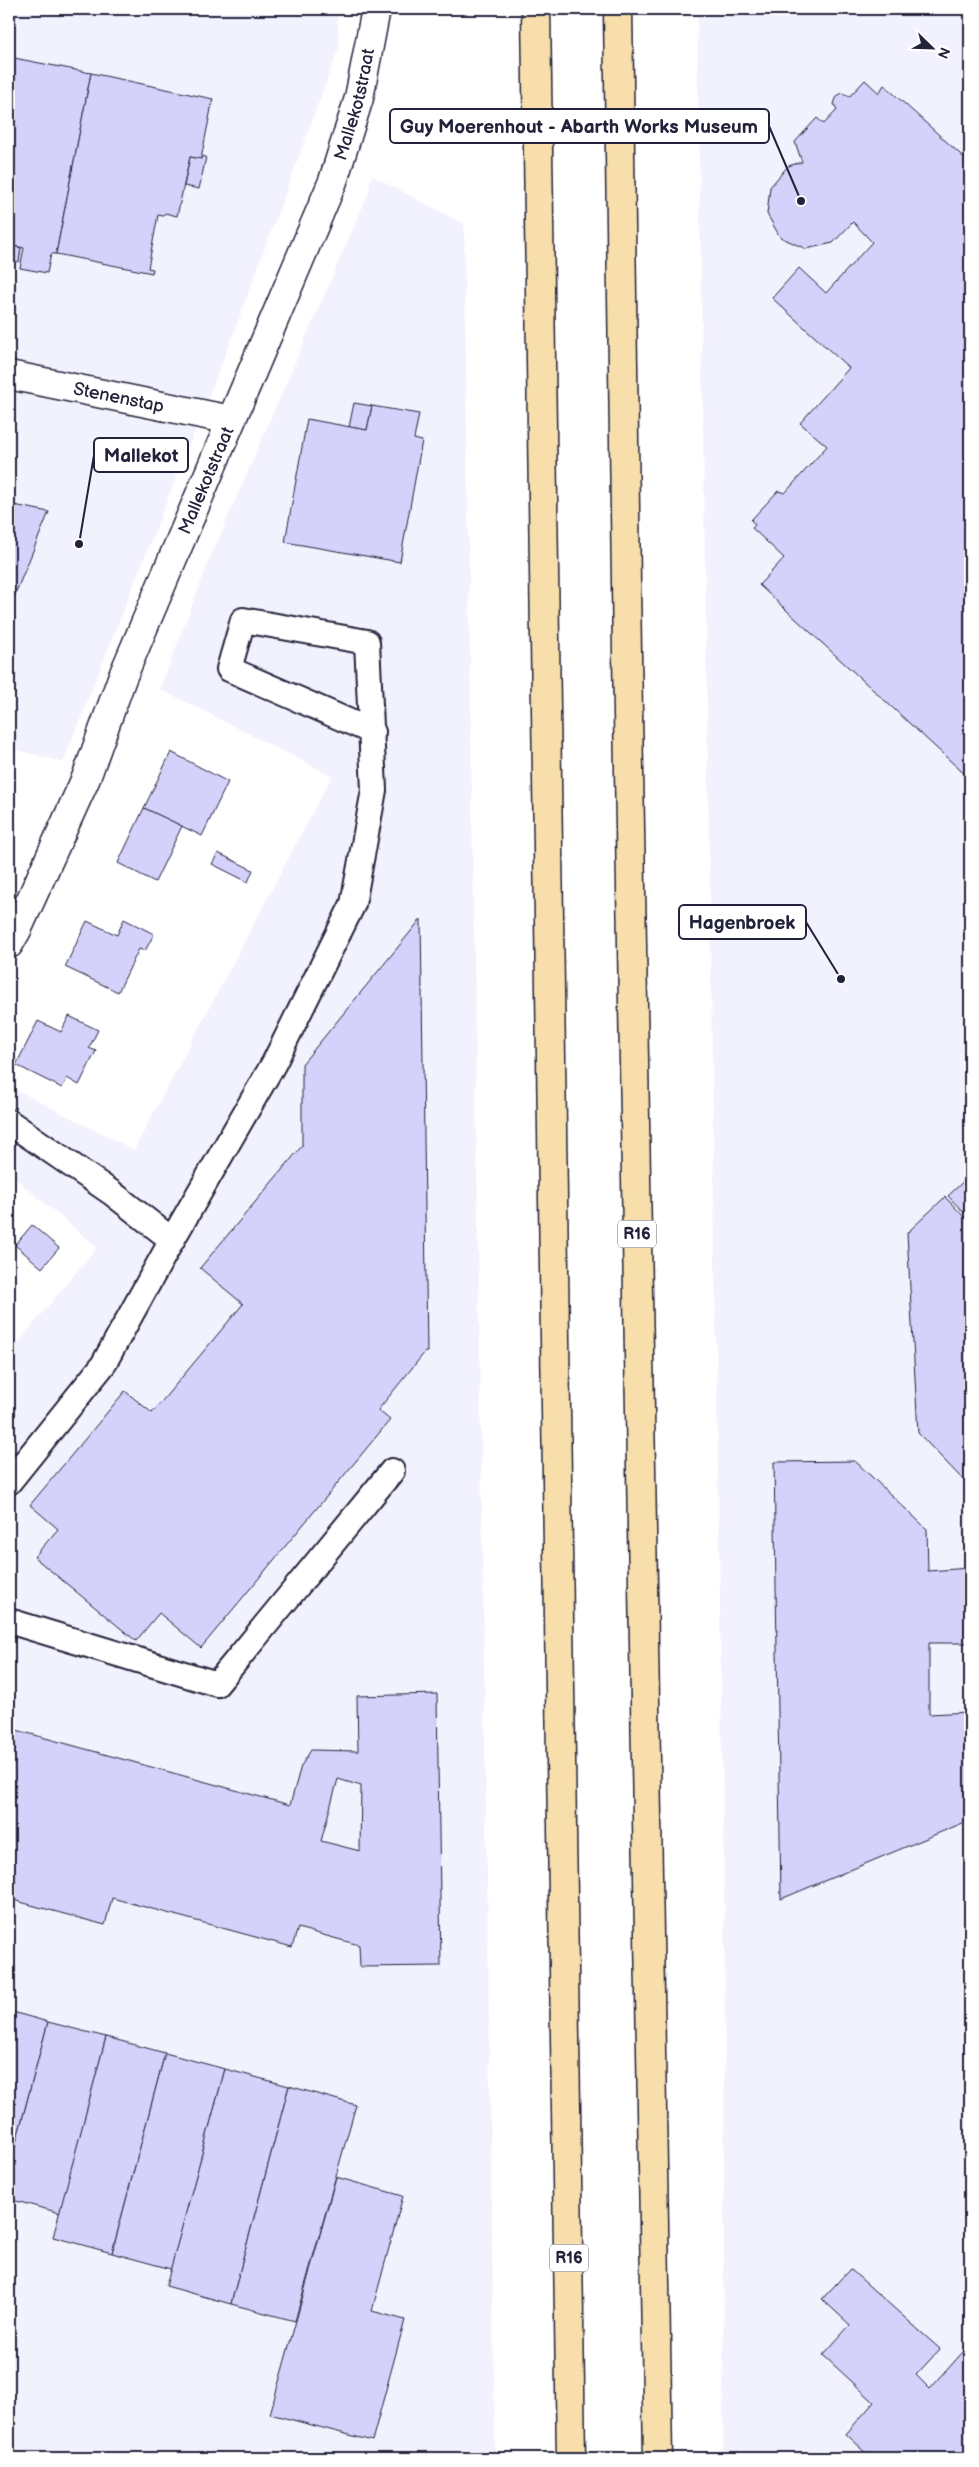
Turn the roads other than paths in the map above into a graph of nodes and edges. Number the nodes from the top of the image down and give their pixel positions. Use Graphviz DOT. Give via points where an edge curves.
graph roads {
  1 [pos="376,9"];
  2 [pos="536,9"];
  3 [pos="618,9"];
  4 [pos="9,375"];
  5 [pos="231,420"];
  6 [pos="372,732"];
  7 [pos="9,944"];
  8 [pos="9,1122"];
  9 [pos="172,1240"];
  10 [pos="392,1471"];
  11 [pos="9,1482"];
  12 [pos="9,1621"];
  13 [pos="572,2458"];
  14 [pos="658,2458"];
  1 -- 5 [label="street, Mallekotstraat" via="359,98 333,181"];
  2 -- 13 [label="highway, R16"];
  3 -- 14 [label="highway, R16"];
  4 -- 5 [label="street, Stenenstap"];
  5 -- 7 [label="street, Mallekotstraat" via="122,678 86,778"];
  6 -- 6 [label="lane" via="229,669 243,620 367,642"];
  6 -- 9 [label="lane" via="374,790 353,904 274,1063"];
  8 -- 9 [label="lane" via="112,1193"];
  9 -- 11 [label="lane" via="102,1365"];
  10 -- 12 [label="lane" via="217,1684"];
}
